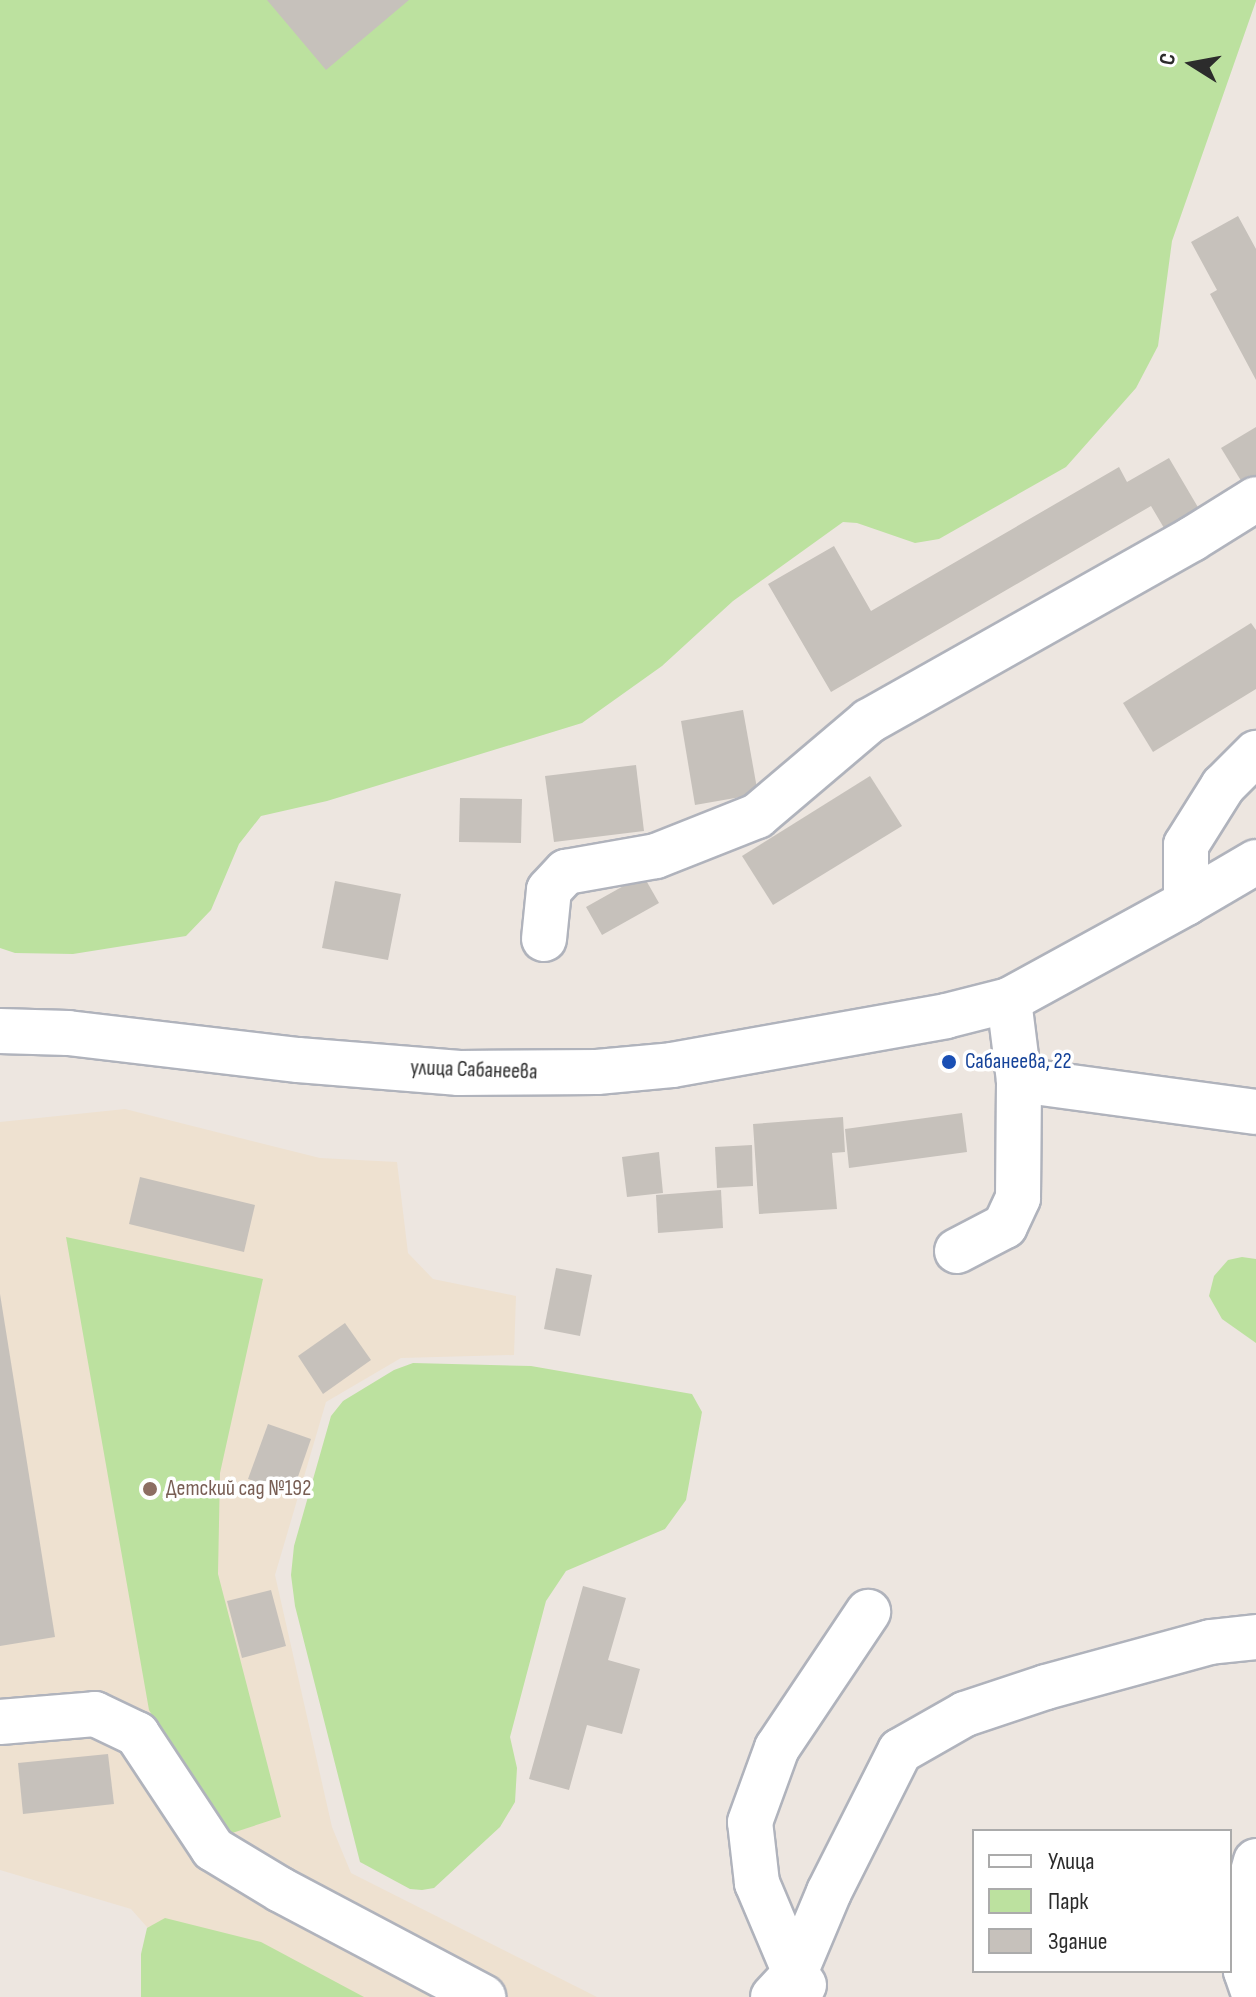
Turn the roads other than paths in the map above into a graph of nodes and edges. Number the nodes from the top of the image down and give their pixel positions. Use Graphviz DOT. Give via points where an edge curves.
graph roads {
  1 [pos="1256,499"];
  2 [pos="1256,753"];
  3 [pos="1256,862"];
  4 [pos="1186,903"];
  5 [pos="544,939"];
  6 [pos="1009,1000"];
  7 [pos="0,1031"];
  8 [pos="1019,1080"];
  9 [pos="1256,1112"];
  10 [pos="957,1251"];
  11 [pos="868,1612"];
  12 [pos="1256,1637"];
  13 [pos="0,1722"];
  14 [pos="1256,1861"];
  15 [pos="794,1989"];
  16 [pos="483,1997"];
  17 [pos="1255,1997"];
  1 -- 5 [label="street" via="869,721 757,816 656,856 566,872 549,890"];
  2 -- 4 [label="street" via="1223,786 1186,845"];
  3 -- 4 [label="street, улица Сабанеева"];
  4 -- 6 [label="street, улица Сабанеева"];
  6 -- 7 [label="street, улица Сабанеева" via="714,1058 597,1072 459,1073 68,1033"];
  6 -- 8 [label="street"];
  8 -- 9 [label="street"];
  8 -- 10 [label="street" via="1018,1198 1005,1226"];
  11 -- 15 [label="street" via="777,1748 750,1822 757,1883"];
  12 -- 15 [label="street" via="1210,1642 1046,1687 965,1714 900,1751 829,1892"];
  13 -- 16 [label="street" via="95,1714 137,1734 213,1849"];
  14 -- 17 [label="street" via="1241,1915 1246,1971"];
}
